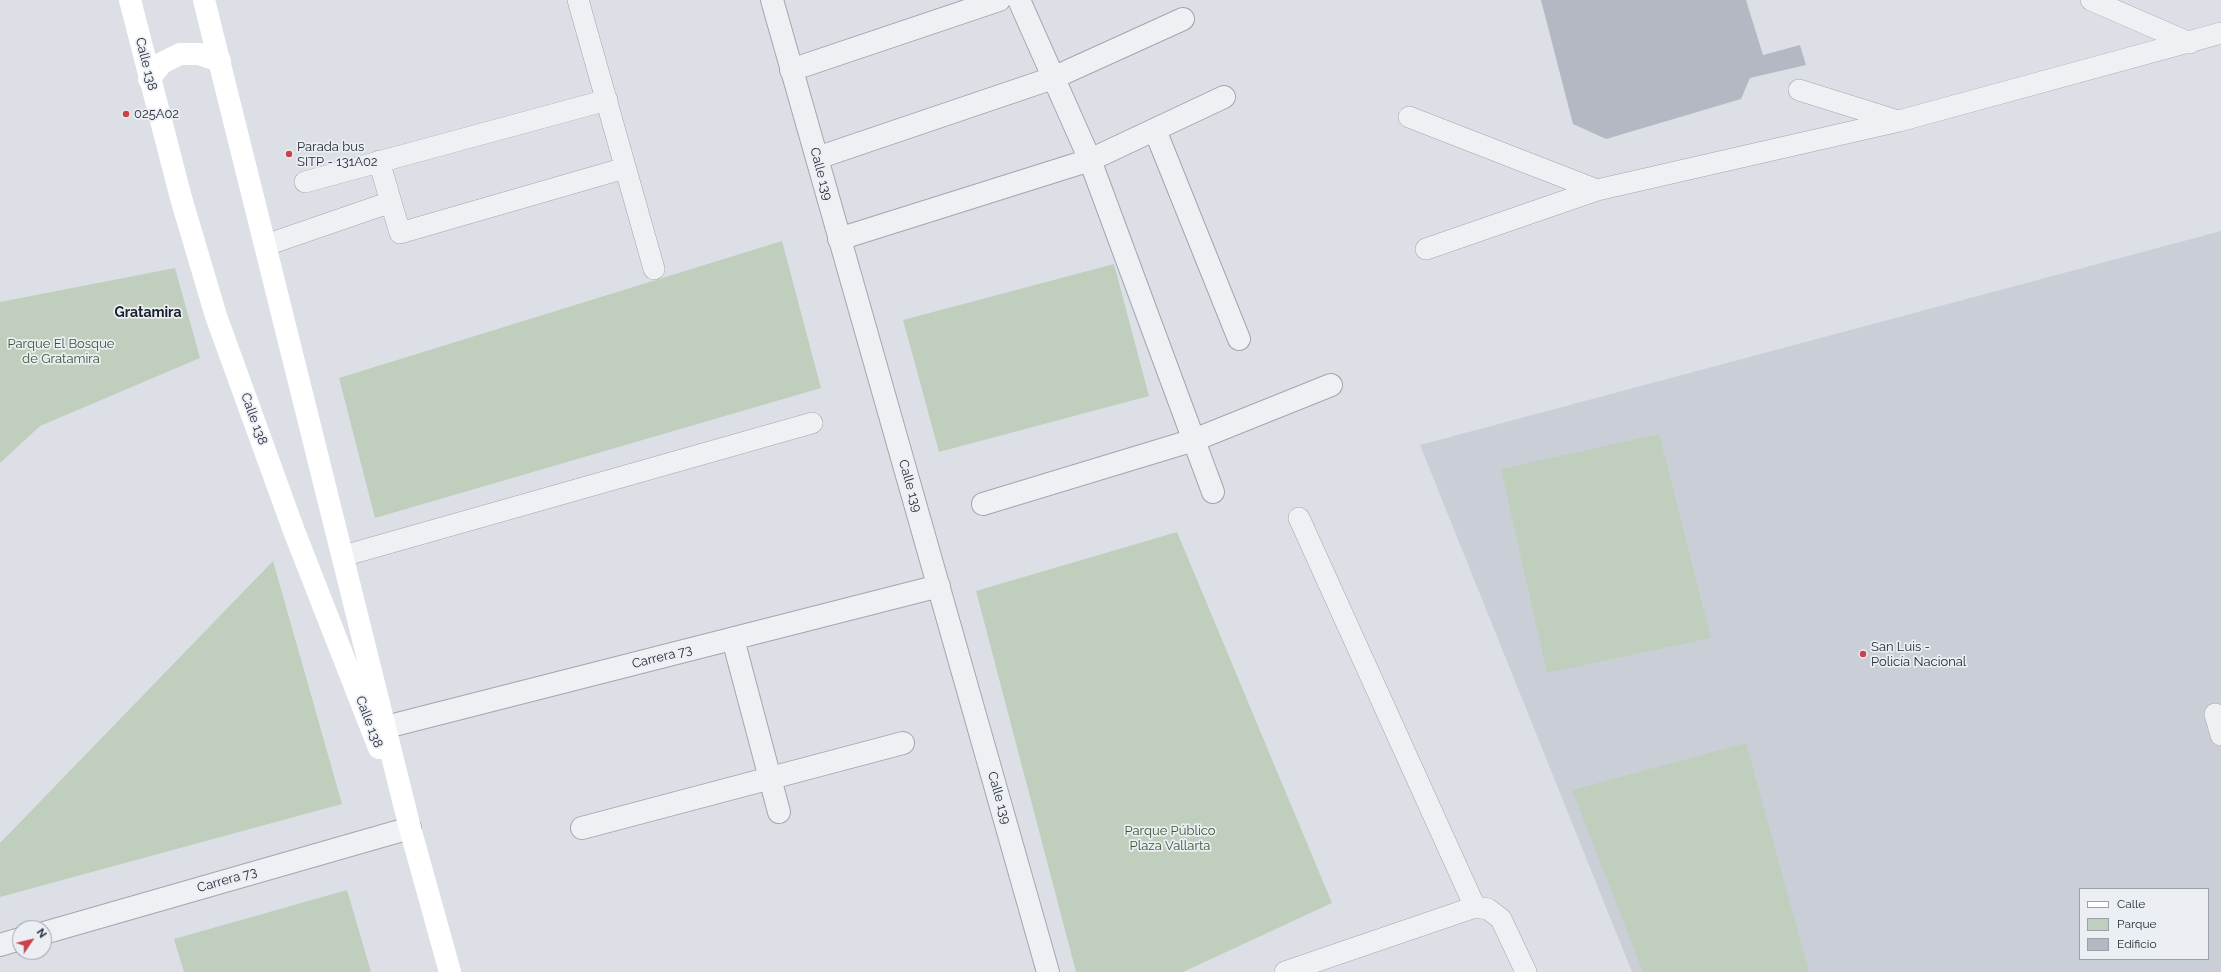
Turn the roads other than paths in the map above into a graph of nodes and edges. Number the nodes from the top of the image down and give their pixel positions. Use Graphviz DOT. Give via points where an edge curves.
graph roads {
  1 [pos="130,0"];
  2 [pos="204,0"];
  3 [pos="578,0"];
  4 [pos="772,0"];
  5 [pos="999,0"];
  6 [pos="1020,0"];
  7 [pos="2091,0"];
  8 [pos="1183,19"];
  9 [pos="2221,33"];
  10 [pos="2190,43"];
  11 [pos="220,61"];
  12 [pos="791,70"];
  13 [pos="1053,78"];
  14 [pos="149,79"];
  15 [pos="1798,90"];
  16 [pos="1224,97"];
  17 [pos="606,100"];
  18 [pos="1409,117"];
  19 [pos="1899,121"];
  20 [pos="1155,130"];
  21 [pos="817,158"];
  22 [pos="1090,160"];
  23 [pos="379,162"];
  24 [pos="626,168"];
  25 [pos="305,182"];
  26 [pos="1597,190"];
  27 [pos="391,202"];
  28 [pos="839,239"];
  29 [pos="266,245"];
  30 [pos="1426,249"];
  31 [pos="654,269"];
  32 [pos="1239,338"];
  33 [pos="1331,385"];
  34 [pos="812,423"];
  35 [pos="1194,440"];
  36 [pos="1213,492"];
  37 [pos="983,504"];
  38 [pos="1299,518"];
  39 [pos="343,556"];
  40 [pos="939,586"];
  41 [pos="733,639"];
  42 [pos="2215,714"];
  43 [pos="386,727"];
  44 [pos="2221,735"];
  45 [pos="903,743"];
  46 [pos="771,779"];
  47 [pos="779,812"];
  48 [pos="410,828"];
  49 [pos="582,828"];
  50 [pos="1475,908"];
  51 [pos="52,930"];
  52 [pos="12,941"];
  53 [pos="0,945"];
  54 [pos="1323,966"];
  55 [pos="450,972"];
  56 [pos="1048,972"];
  57 [pos="1285,972"];
  58 [pos="1526,972"];
  1 -- 14 [label="main road, Calle 138"];
  2 -- 11 [label="main road, Calle 138"];
  3 -- 17 [label="lane"];
  4 -- 12 [label="street, Calle 139"];
  5 -- 12 [label="street"];
  6 -- 13 [label="street"];
  7 -- 10 [label="lane"];
  8 -- 13 [label="street"];
  9 -- 10 [label="lane"];
  10 -- 19 [label="lane"];
  11 -- 14 [label="main road" via="199,54 180,54 162,63"];
  11 -- 29 [label="main road, Calle 138"];
  12 -- 21 [label="street, Calle 139"];
  13 -- 21 [label="street"];
  13 -- 22 [label="street"];
  14 -- 48 [label="main road, Calle 138" via="216,316 294,531"];
  15 -- 19 [label="lane"];
  16 -- 20 [label="street"];
  17 -- 23 [label="lane"];
  17 -- 24 [label="lane"];
  18 -- 26 [label="lane"];
  19 -- 26 [label="lane"];
  20 -- 22 [label="street"];
  20 -- 32 [label="street"];
  21 -- 28 [label="street, Calle 139"];
  22 -- 28 [label="street"];
  22 -- 35 [label="street"];
  23 -- 25 [label="lane"];
  23 -- 27 [label="lane"];
  24 -- 27 [label="lane" via="400,233"];
  24 -- 31 [label="lane"];
  26 -- 30 [label="lane"];
  27 -- 29 [label="lane"];
  28 -- 40 [label="street, Calle 139"];
  29 -- 39 [label="main road, Calle 138"];
  33 -- 35 [label="street"];
  34 -- 39 [label="lane"];
  35 -- 36 [label="street"];
  35 -- 37 [label="street"];
  38 -- 50 [label="lane"];
  39 -- 43 [label="main road, Calle 138"];
  40 -- 41 [label="street, Carrera 73"];
  40 -- 56 [label="street, Calle 139"];
  41 -- 43 [label="street, Carrera 73"];
  41 -- 46 [label="street"];
  42 -- 44 [label="lane"];
  43 -- 48 [label="main road, Calle 138"];
  45 -- 46 [label="street"];
  46 -- 47 [label="street"];
  46 -- 49 [label="street"];
  48 -- 51 [label="street, Carrera 73"];
  48 -- 55 [label="main road, Calle 138"];
  50 -- 54 [label="lane"];
  50 -- 58 [label="lane" via="1488,909 1501,919"];
  52 -- 53 [label="street"];
  54 -- 57 [label="lane"];
}
